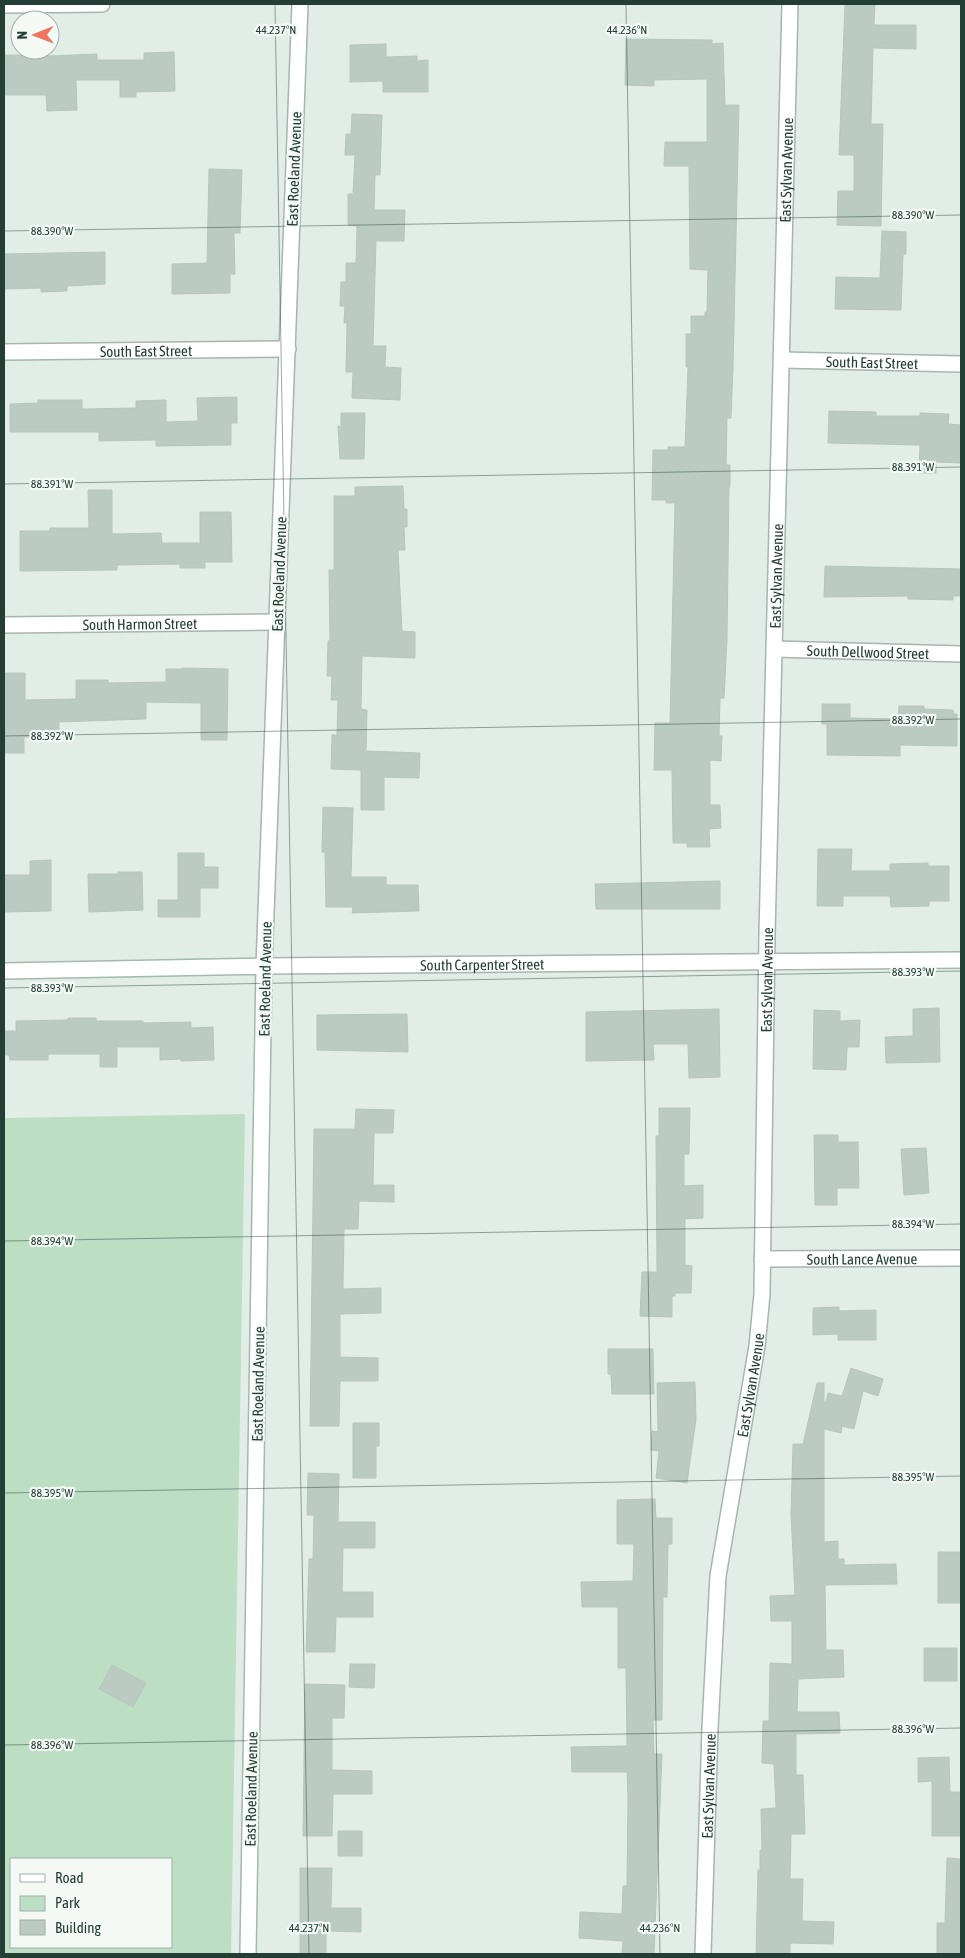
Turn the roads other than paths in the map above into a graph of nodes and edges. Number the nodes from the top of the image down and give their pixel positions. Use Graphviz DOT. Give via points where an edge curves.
graph roads {
  1 [pos="102,4"];
  2 [pos="300,4"];
  3 [pos="790,4"];
  4 [pos="4,5"];
  5 [pos="288,349"];
  6 [pos="4,352"];
  7 [pos="782,360"];
  8 [pos="961,364"];
  9 [pos="277,622"];
  10 [pos="4,625"];
  11 [pos="774,649"];
  12 [pos="961,654"];
  13 [pos="961,960"];
  14 [pos="767,963"];
  15 [pos="264,966"];
  16 [pos="4,971"];
  17 [pos="762,1258"];
  18 [pos="961,1258"];
  19 [pos="248,1954"];
  20 [pos="703,1954"];
  1 -- 4 [label="street"];
  2 -- 5 [label="street, East Roeland Avenue"];
  3 -- 7 [label="street, East Sylvan Avenue"];
  5 -- 6 [label="street, South East Street"];
  5 -- 9 [label="street, East Roeland Avenue"];
  7 -- 8 [label="street, South East Street"];
  7 -- 11 [label="street, East Sylvan Avenue"];
  9 -- 10 [label="street, South Harmon Street"];
  9 -- 15 [label="street, East Roeland Avenue"];
  11 -- 12 [label="street, South Dellwood Street"];
  11 -- 14 [label="street, East Sylvan Avenue"];
  13 -- 14 [label="street, South Carpenter Street"];
  14 -- 15 [label="street, South Carpenter Street"];
  14 -- 17 [label="street, East Sylvan Avenue"];
  15 -- 16 [label="street, South Carpenter Street"];
  15 -- 19 [label="street, East Roeland Avenue"];
  17 -- 18 [label="street, South Lance Avenue"];
  17 -- 20 [label="street, East Sylvan Avenue" via="758,1346 718,1586"];
}
